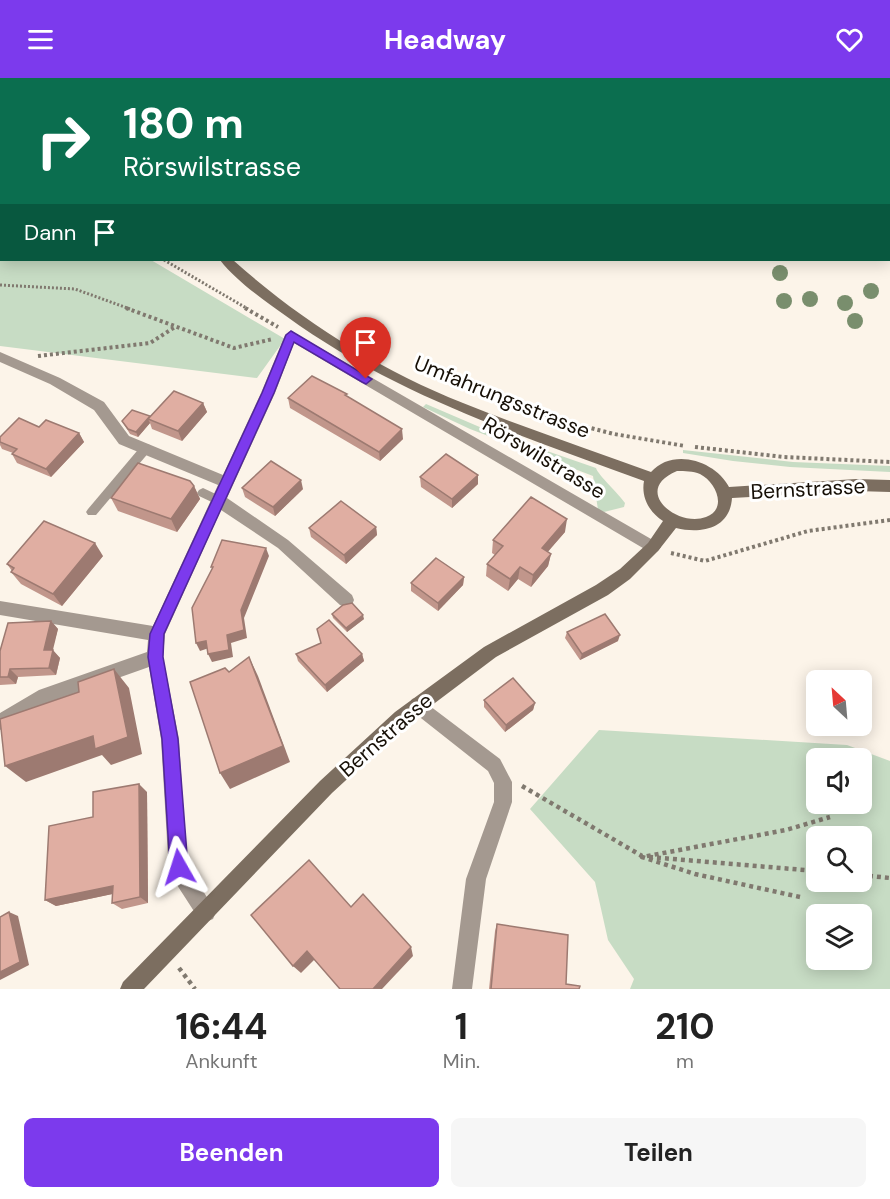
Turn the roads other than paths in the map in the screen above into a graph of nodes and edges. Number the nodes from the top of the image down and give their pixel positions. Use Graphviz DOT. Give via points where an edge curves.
graph roads {
  1 [pos="227,261"];
  2 [pos="0,357"];
  3 [pos="146,448"];
  4 [pos="653,478"];
  5 [pos="225,482"];
  6 [pos="890,486"];
  7 [pos="202,493"];
  8 [pos="726,493"];
  9 [pos="218,500"];
  10 [pos="92,512"];
  11 [pos="672,521"];
  12 [pos="653,547"];
  13 [pos="346,600"];
  14 [pos="0,608"];
  15 [pos="157,634"];
  16 [pos="155,657"];
  17 [pos="418,705"];
  18 [pos="0,722"];
  19 [pos="206,912"];
  20 [pos="460,985"];
  21 [pos="130,989"];
  1 -- 4 [label="main road, Umfahrungsstrasse" via="320,334 428,394"];
  2 -- 3 [label="street" via="99,406 121,436"];
  3 -- 5 [label="street"];
  3 -- 10 [label="lane"];
  4 -- 8 [label="main road, Bernstrasse" via="667,467 697,467 715,477"];
  4 -- 11 [label="main road" via="651,501"];
  5 -- 9 [label="street"];
  5 -- 12 [label="street, Rörswilstrasse" via="291,335"];
  6 -- 8 [label="main road, Bernstrasse"];
  7 -- 9 [label="lane"];
  8 -- 11 [label="main road, Bernstrasse" via="723,511 707,523"];
  9 -- 13 [label="street" via="283,544"];
  9 -- 15 [label="street"];
  11 -- 12 [label="main road, Bernstrasse"];
  12 -- 17 [label="main road, Bernstrasse" via="602,590 490,652"];
  14 -- 15 [label="street"];
  15 -- 16 [label="street"];
  16 -- 18 [label="street" via="45,696"];
  16 -- 19 [label="street" via="170,739 179,867"];
  17 -- 19 [label="main road, Bernstrasse" via="326,787"];
  17 -- 20 [label="street" via="494,765 504,782 503,802 476,879"];
  19 -- 21 [label="main road, Bernstrasse"];
}
